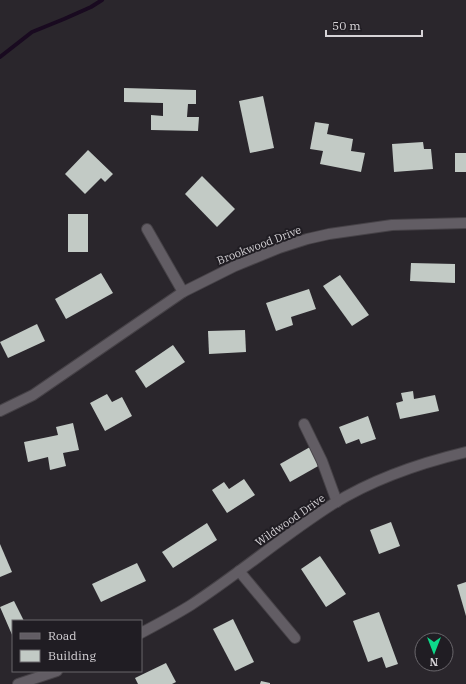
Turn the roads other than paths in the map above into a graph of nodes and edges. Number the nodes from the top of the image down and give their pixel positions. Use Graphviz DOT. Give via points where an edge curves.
graph roads {
  1 [pos="466,223"];
  2 [pos="147,229"];
  3 [pos="182,292"];
  4 [pos="0,411"];
  5 [pos="304,424"];
  6 [pos="466,452"];
  7 [pos="337,502"];
  8 [pos="239,570"];
  9 [pos="142,632"];
  10 [pos="295,638"];
  11 [pos="54,672"];
  12 [pos="18,684"];
  1 -- 3 [label="street, Brookwood Drive" via="392,225 307,239 235,266"];
  2 -- 3 [label="street"];
  3 -- 4 [label="street, Brookwood Drive" via="33,395"];
  5 -- 7 [label="street" via="322,461"];
  6 -- 7 [label="street, Wildwood Drive" via="408,469"];
  7 -- 8 [label="street, Wildwood Drive"];
  8 -- 9 [label="street, Wildwood Drive" via="191,605"];
  8 -- 10 [label="street"];
  11 -- 12 [label="street"];
}
